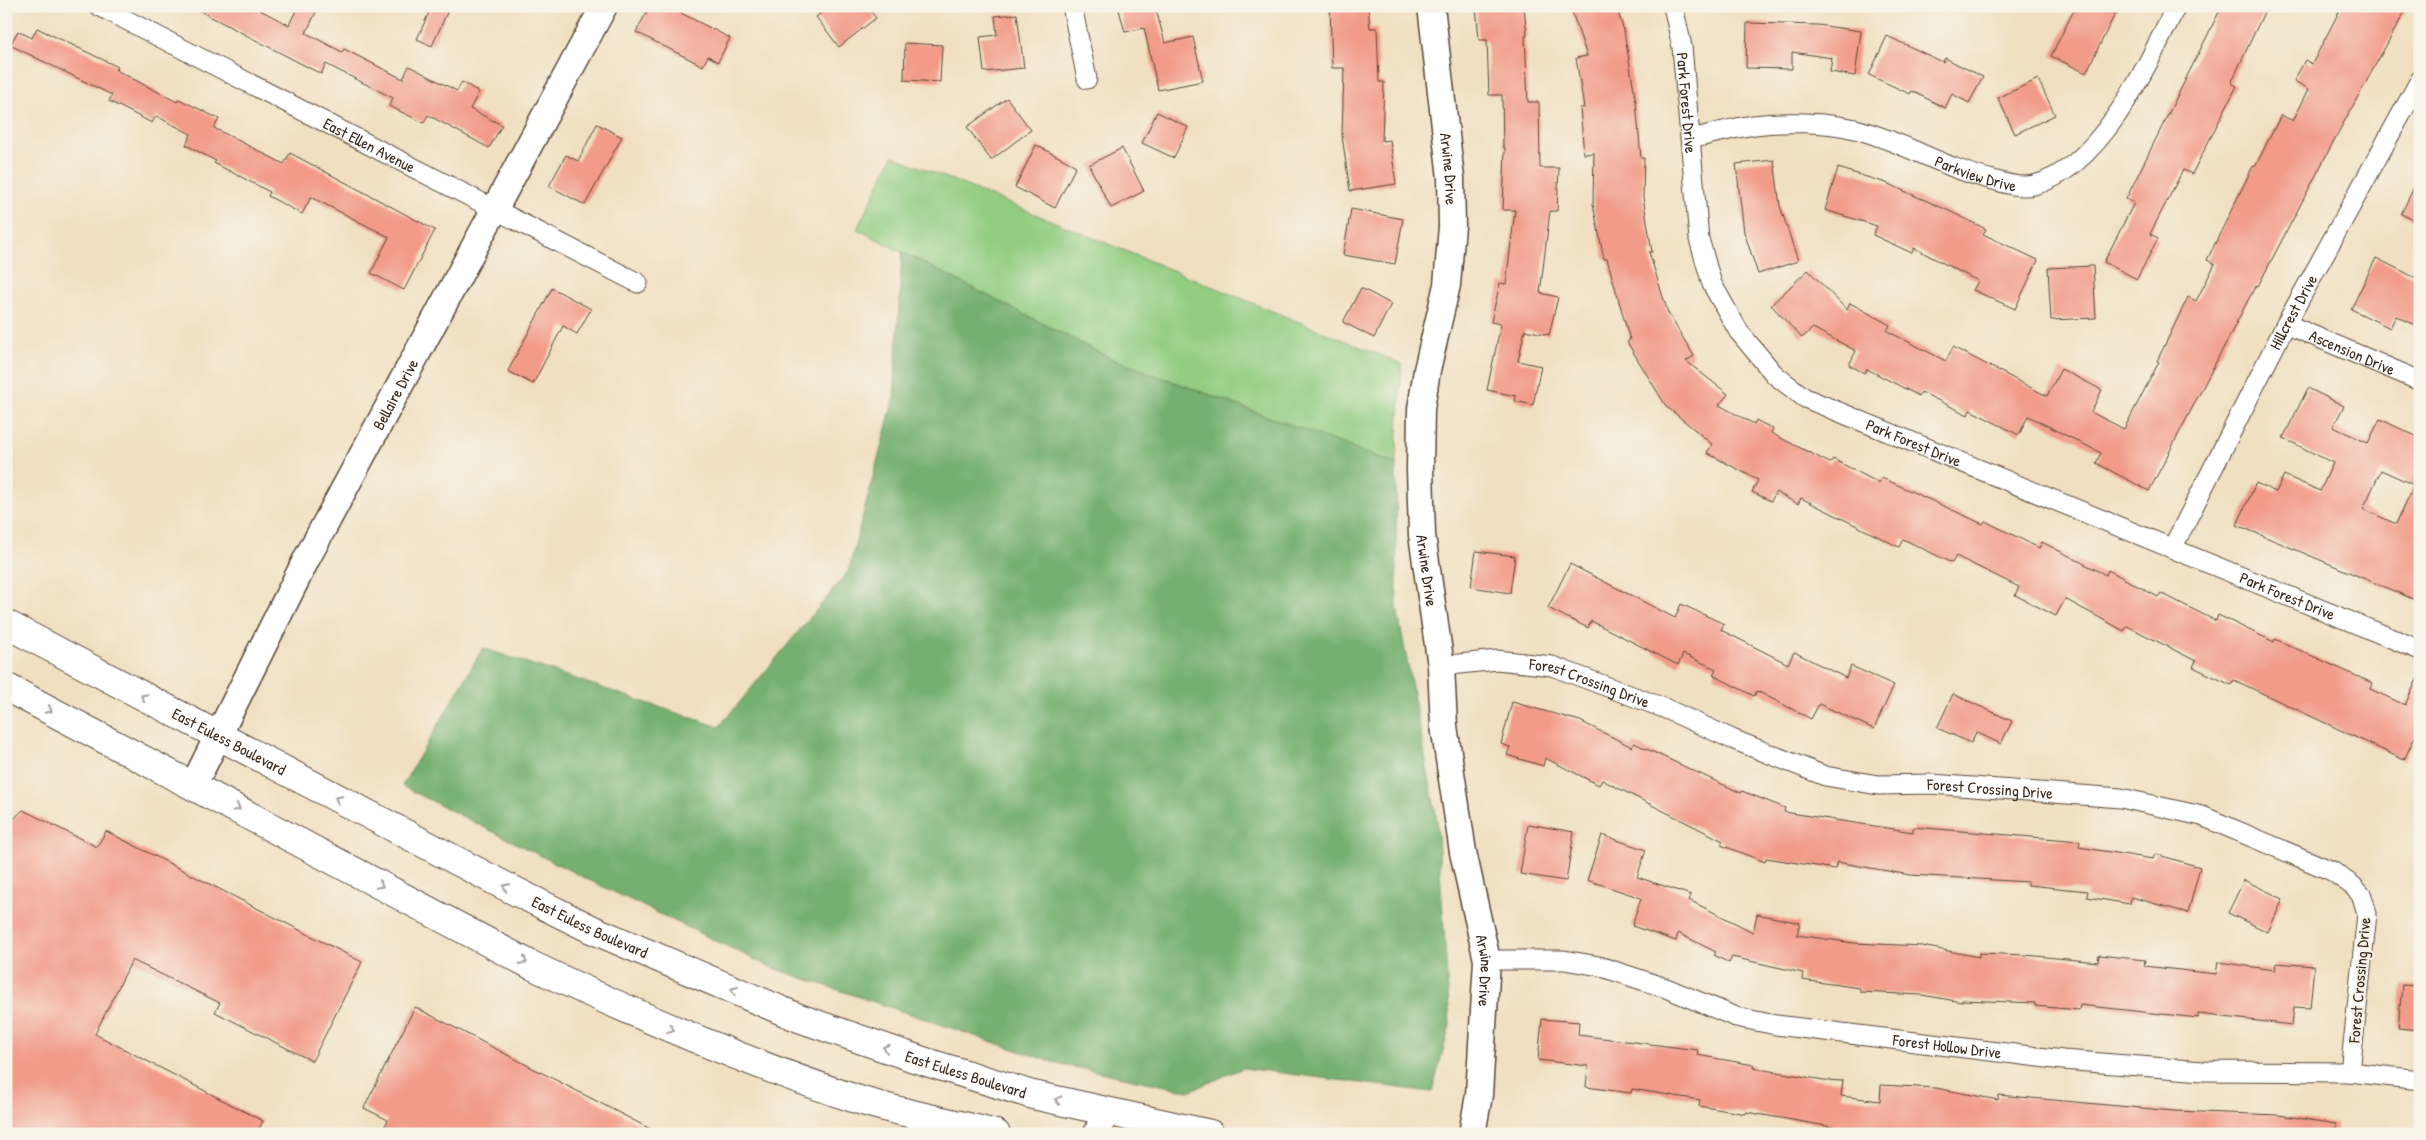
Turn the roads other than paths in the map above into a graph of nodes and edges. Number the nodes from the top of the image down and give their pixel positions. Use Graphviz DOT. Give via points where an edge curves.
graph roads {
  1 [pos="99,6"];
  2 [pos="604,6"];
  3 [pos="1072,6"];
  4 [pos="1431,6"];
  5 [pos="1673,6"];
  6 [pos="2176,6"];
  7 [pos="1087,80"];
  8 [pos="2420,80"];
  9 [pos="2412,111"];
  10 [pos="1691,139"];
  11 [pos="495,208"];
  12 [pos="638,283"];
  13 [pos="2286,324"];
  14 [pos="2420,381"];
  15 [pos="2172,547"];
  16 [pos="6,624"];
  17 [pos="2420,650"];
  18 [pos="1441,666"];
  19 [pos="6,687"];
  20 [pos="218,736"];
  21 [pos="194,786"];
  22 [pos="1487,960"];
  23 [pos="2350,1072"];
  24 [pos="2420,1080"];
  25 [pos="855,1099"];
  26 [pos="1101,1122"];
  27 [pos="945,1134"];
  28 [pos="996,1134"];
  29 [pos="1210,1134"];
  30 [pos="1472,1134"];
  1 -- 11 [label="street, East Ellen Avenue"];
  2 -- 11 [label="street, Bellaire Drive"];
  3 -- 7 [label="street"];
  4 -- 18 [label="street, Arwine Drive" via="1451,178 1452,226 1447,285 1426,370 1421,409 1420,469 1422,535"];
  5 -- 10 [label="street, Park Forest Drive" via="1682,47"];
  6 -- 10 [label="street, Parkview Drive" via="2152,56 2091,149 2064,172 2034,185 2019,186 1993,180 1966,172 1898,142 1854,129 1822,124 1755,125"];
  8 -- 9 [label="street, Hillcrest Drive"];
  9 -- 13 [label="street, Hillcrest Drive"];
  10 -- 15 [label="street, Park Forest Drive" via="1690,158 1699,239 1712,284 1739,332 1775,375 1805,398"];
  11 -- 12 [label="street, East Ellen Avenue"];
  11 -- 20 [label="street, Bellaire Drive" via="307,558"];
  13 -- 14 [label="street, Ascension Drive"];
  13 -- 15 [label="street, Hillcrest Drive"];
  15 -- 17 [label="street, Park Forest Drive"];
  20 -- 16 [label="main road, East Euless Boulevard, one-way"];
  18 -- 22 [label="street, Arwine Drive" via="1444,726 1463,852"];
  18 -- 23 [label="street, Forest Crossing Drive" via="1497,660 1552,666 1664,708 1824,776 1878,785 1932,784 2121,798 2202,816 2332,871 2354,886 2362,896 2367,914"];
  19 -- 21 [label="main road, one-way"];
  20 -- 21 [label="street, Bellaire Drive"];
  26 -- 20 [label="main road, East Euless Boulevard, one-way" via="1033,1095 799,1018 583,925"];
  21 -- 25 [label="main road, one-way" via="531,965 596,996 757,1064"];
  22 -- 23 [label="street, Forest Hollow Drive" via="1564,960 1599,966 1666,988 1736,1017 1776,1025 2063,1060 2203,1071"];
  22 -- 30 [label="street, Arwine Drive" via="1479,1095"];
  23 -- 24 [label="street, Forest Hollow Drive"];
  25 -- 27 [label="main road"];
  25 -- 28 [label="main road"];
  26 -- 29 [label="main road, East Euless Boulevard"];
}
